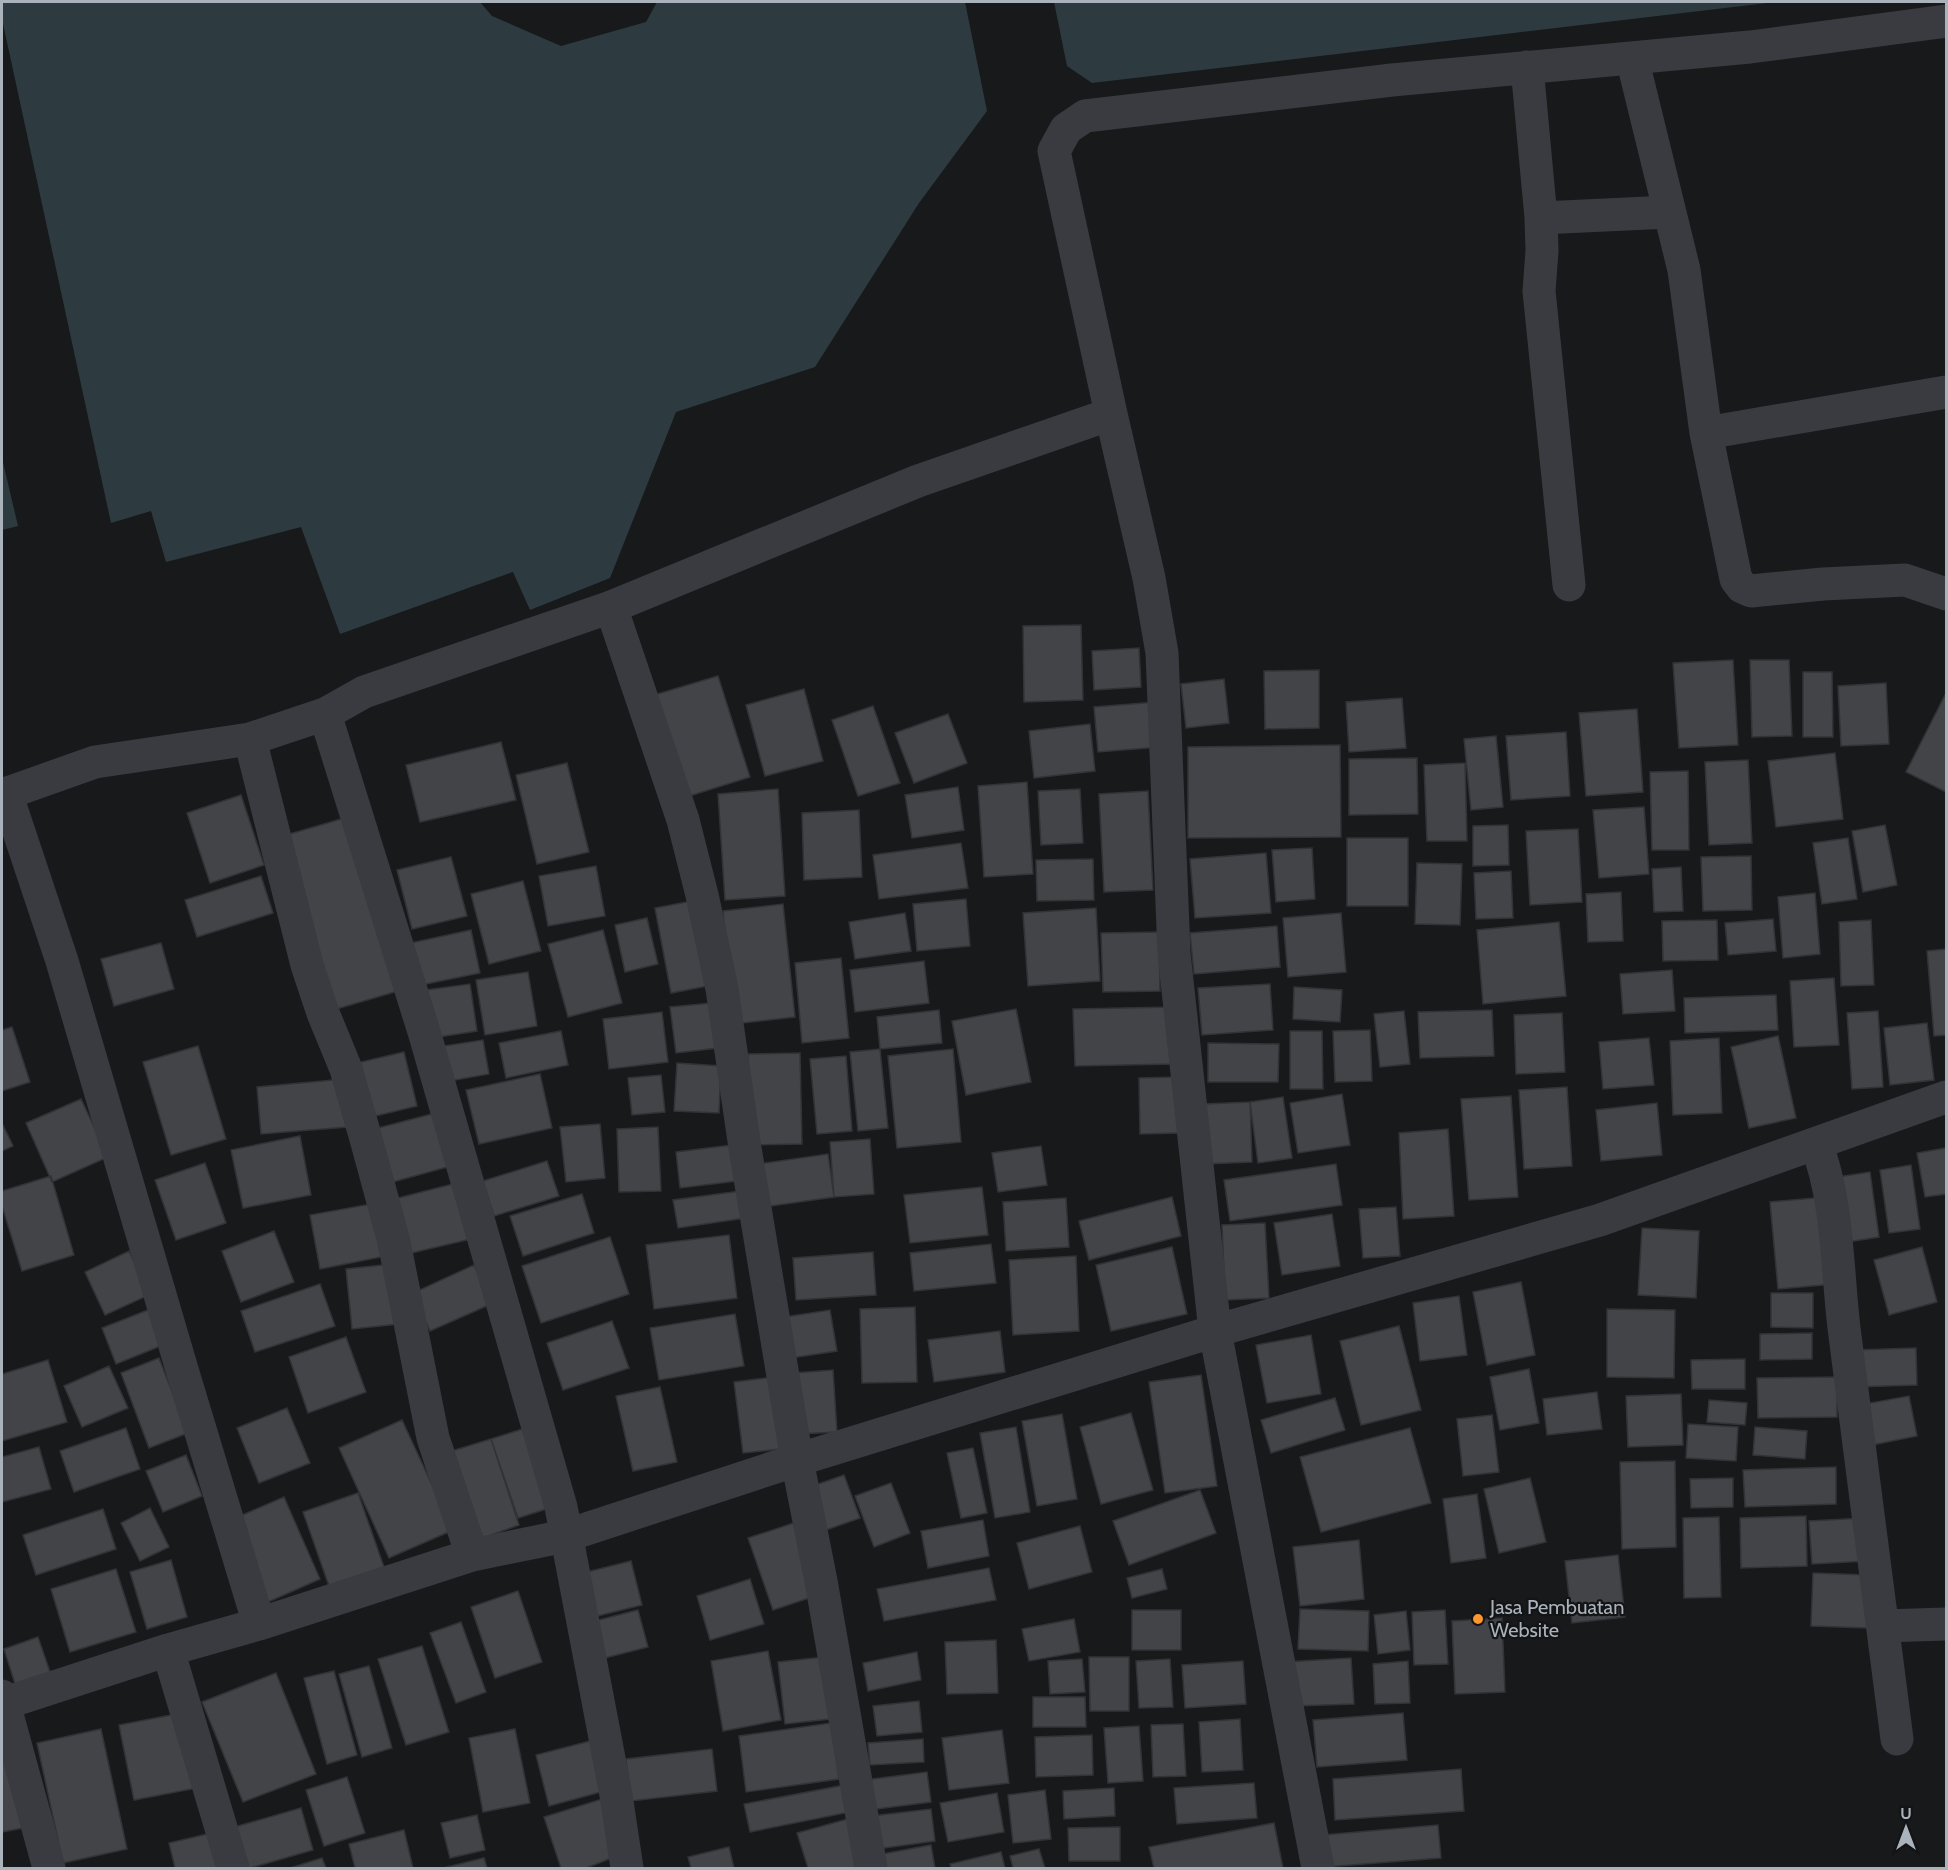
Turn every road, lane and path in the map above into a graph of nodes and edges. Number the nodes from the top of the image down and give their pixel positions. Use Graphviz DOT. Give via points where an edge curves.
graph roads {
  1 [pos="1947,21"];
  2 [pos="1632,58"];
  3 [pos="1527,67"];
  4 [pos="1669,212"];
  5 [pos="1541,218"];
  6 [pos="1947,392"];
  7 [pos="1111,414"];
  8 [pos="1706,433"];
  9 [pos="1569,585"];
  10 [pos="1947,594"];
  11 [pos="611,607"];
  12 [pos="325,714"];
  13 [pos="250,739"];
  14 [pos="4,794"];
  15 [pos="1947,1097"];
  16 [pos="1816,1144"];
  17 [pos="1215,1331"];
  18 [pos="797,1460"];
  19 [pos="565,1536"];
  20 [pos="472,1555"];
  21 [pos="259,1624"];
  22 [pos="1947,1624"];
  23 [pos="1883,1626"];
  24 [pos="168,1650"];
  25 [pos="2,1701"];
  26 [pos="1897,1739"];
  27 [pos="49,1869"];
  28 [pos="233,1869"];
  29 [pos="627,1869"];
  30 [pos="871,1869"];
  31 [pos="1318,1869"];
  1 -- 2 [label="street"];
  2 -- 3 [label="street"];
  2 -- 4 [label="street"];
  3 -- 5 [label="street"];
  3 -- 7 [label="street" via="1085,116 1066,129 1054,152"];
  4 -- 5 [label="street"];
  4 -- 8 [label="street" via="1684,270"];
  5 -- 9 [label="street" via="1539,291"];
  6 -- 8 [label="street"];
  7 -- 11 [label="street" via="918,481"];
  7 -- 17 [label="street" via="1162,653 1174,953"];
  8 -- 10 [label="street" via="1736,579 1742,588 1751,591 1905,580"];
  11 -- 12 [label="street" via="364,692"];
  11 -- 18 [label="street" via="683,820 702,895 722,989"];
  12 -- 13 [label="street"];
  12 -- 19 [label="street" via="425,1035 544,1443"];
  13 -- 14 [label="street" via="95,762"];
  13 -- 20 [label="street" via="307,965 369,1150 394,1242 433,1438"];
  14 -- 21 [label="street" via="63,961"];
  15 -- 16 [label="street"];
  16 -- 17 [label="street" via="1600,1220"];
  16 -- 23 [label="street" via="1829,1188"];
  17 -- 18 [label="street"];
  17 -- 31 [label="street"];
  18 -- 19 [label="street"];
  18 -- 30 [label="street"];
  19 -- 20 [label="street"];
  19 -- 29 [label="street"];
  20 -- 21 [label="street"];
  21 -- 24 [label="street"];
  22 -- 23 [label="street"];
  23 -- 26 [label="street"];
  24 -- 25 [label="street"];
  24 -- 28 [label="street"];
  25 -- 27 [label="street"];
}
